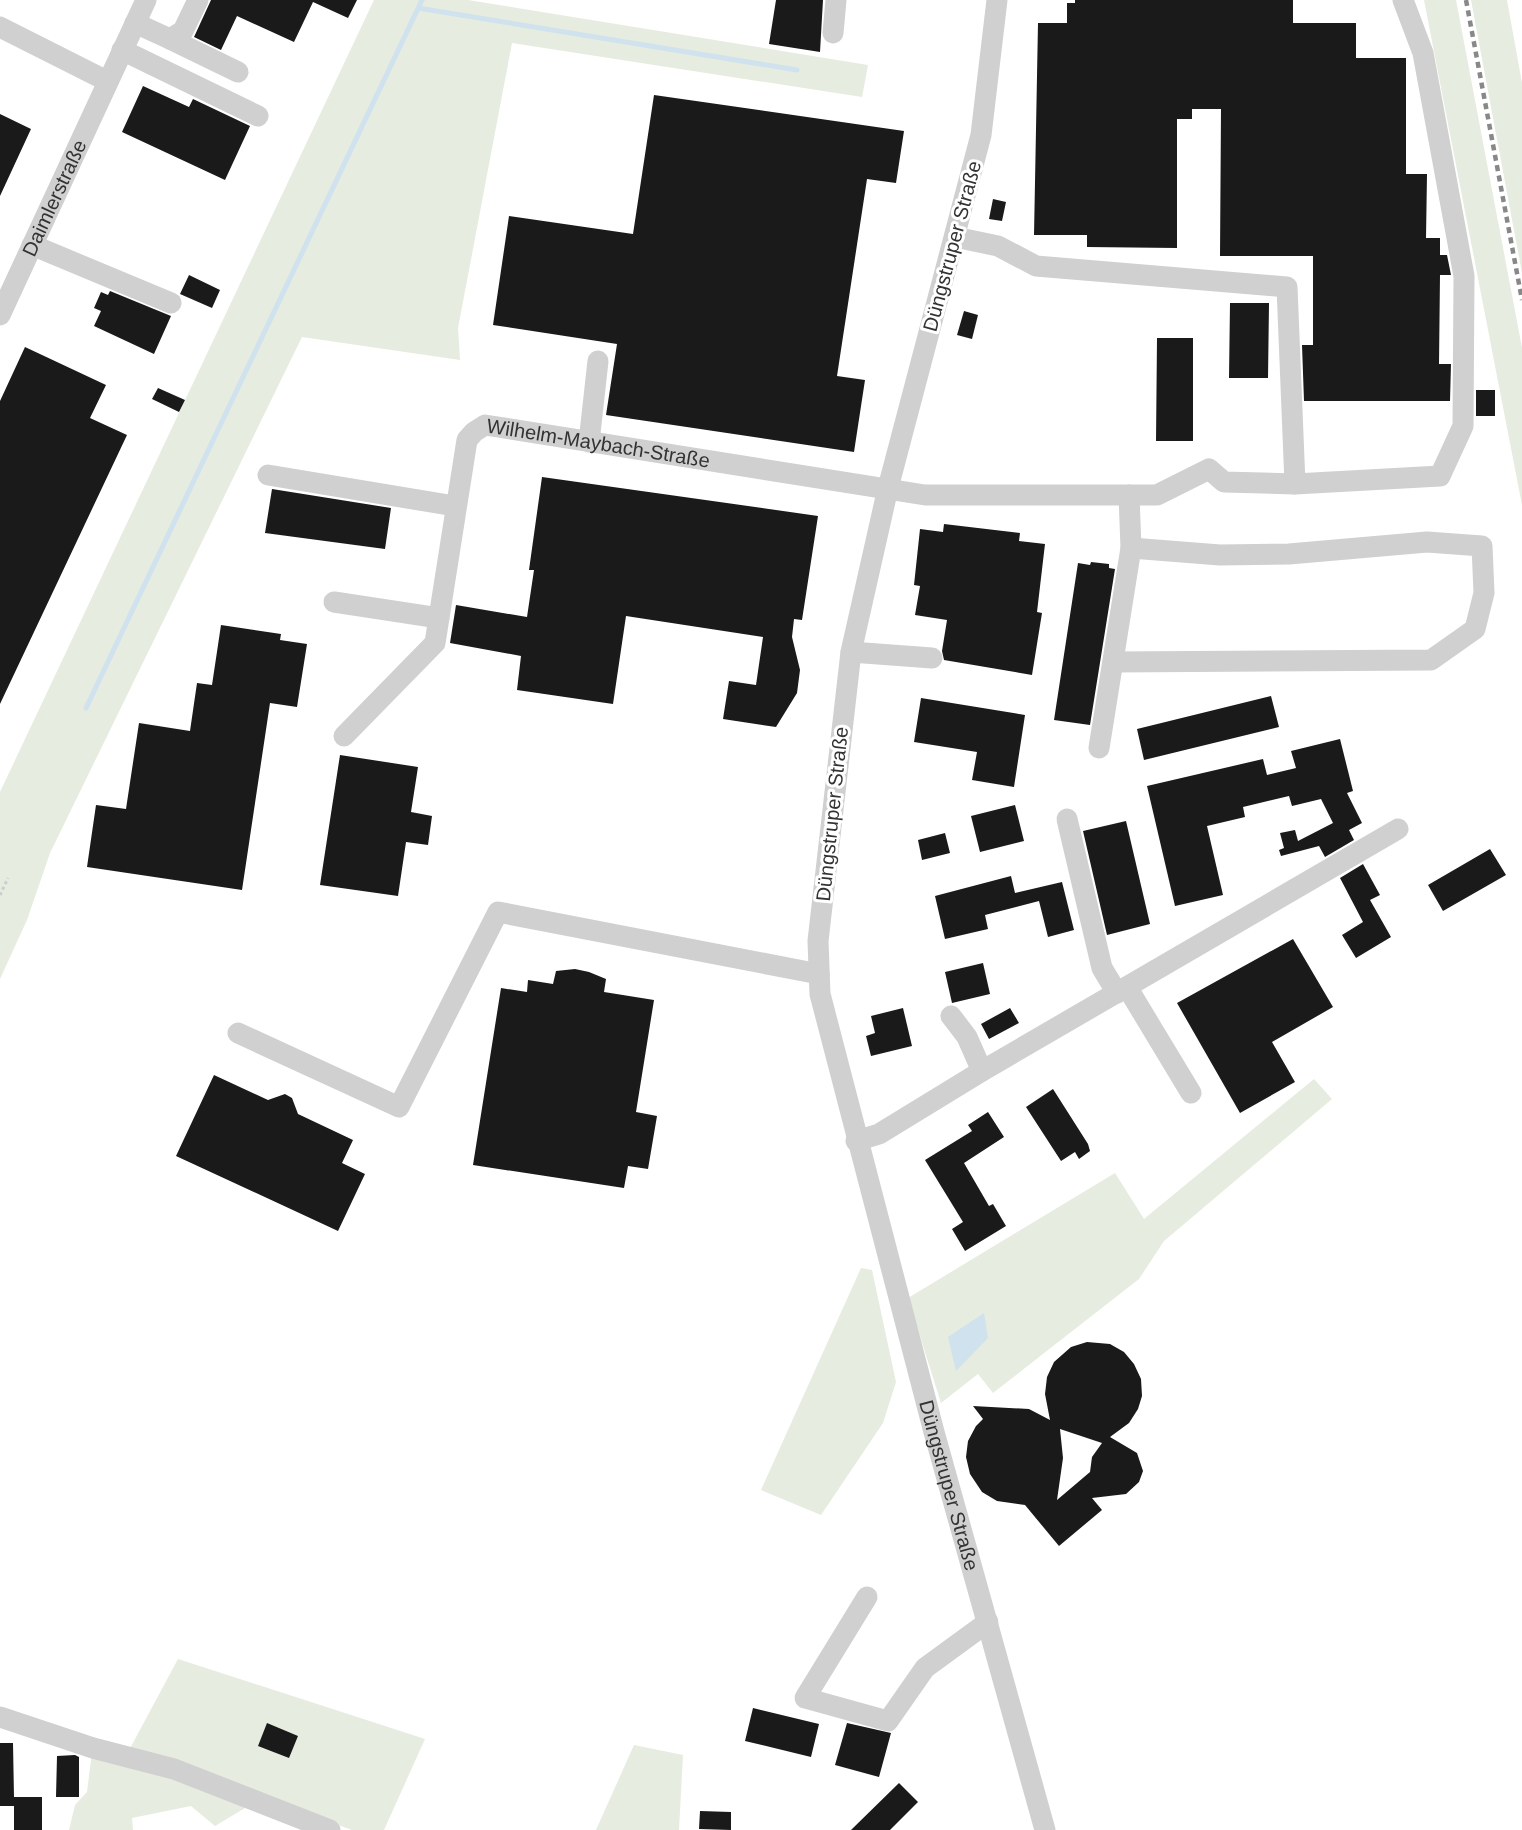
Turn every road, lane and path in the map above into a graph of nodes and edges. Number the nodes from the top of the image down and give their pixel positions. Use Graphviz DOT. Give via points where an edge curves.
graph roads {
  1 [pos="146,0"];
  2 [pos="198,0"];
  3 [pos="836,0"];
  4 [pos="997,0"];
  5 [pos="1403,0"];
  6 [pos="135,23"];
  7 [pos="0,27"];
  8 [pos="833,33"];
  9 [pos="170,39"];
  10 [pos="122,50"];
  11 [pos="238,72"];
  12 [pos="107,81"];
  13 [pos="258,116"];
  14 [pos="955,237"];
  15 [pos="32,245"];
  16 [pos="171,303"];
  17 [pos="0,315"];
  18 [pos="598,361"];
  19 [pos="589,441"];
  20 [pos="268,475"];
  21 [pos="1295,484"];
  22 [pos="888,488"];
  23 [pos="1130,495"];
  24 [pos="455,506"];
  25 [pos="1131,548"];
  26 [pos="334,602"];
  27 [pos="439,618"];
  28 [pos="851,652"];
  29 [pos="932,658"];
  30 [pos="1113,662"];
  31 [pos="344,736"];
  32 [pos="1099,748"];
  33 [pos="1067,819"];
  34 [pos="1398,829"];
  35 [pos="8,878"];
  36 [pos="0,895"];
  37 [pos="819,974"];
  38 [pos="1122,990"];
  39 [pos="951,1016"];
  40 [pos="238,1033"];
  41 [pos="982,1071"];
  42 [pos="1191,1093"];
  43 [pos="856,1141"];
  44 [pos="867,1598"];
  45 [pos="987,1622"];
  46 [pos="0,1717"];
  47 [pos="330,1830"];
  48 [pos="1045,1830"];
  1 -- 6 [label="street, Daimlerstraße"];
  2 -- 9 [label="street" via="183,31"];
  3 -- 8 [label="street"];
  4 -- 14 [label="street, Düngstruper Straße" via="981,135"];
  5 -- 21 [label="street" via="1423,52 1464,276 1463,426 1440,476"];
  6 -- 9 [label="street"];
  6 -- 10 [label="street, Daimlerstraße"];
  7 -- 12 [label="street"];
  9 -- 11 [label="street"];
  10 -- 12 [label="street, Daimlerstraße"];
  10 -- 13 [label="street"];
  12 -- 15 [label="street, Daimlerstraße"];
  14 -- 21 [label="street" via="998,246 1036,266 1287,287"];
  14 -- 22 [label="street, Düngstruper Straße"];
  15 -- 16 [label="street"];
  15 -- 17 [label="street, Daimlerstraße"];
  18 -- 19 [label="street"];
  19 -- 22 [label="street, Wilhelm-Maybach-Straße"];
  19 -- 24 [label="street, Wilhelm-Maybach-Straße" via="485,425 466,440"];
  20 -- 24 [label="street"];
  21 -- 23 [label="street" via="1224,482 1209,469 1157,495"];
  22 -- 23 [label="street" via="925,495"];
  22 -- 28 [label="street, Düngstruper Straße"];
  23 -- 25 [label="street"];
  24 -- 27 [label="street, Wilhelm-Maybach-Straße"];
  25 -- 30 [label="street"];
  25 -- 30 [label="street" via="1220,555 1289,554 1427,542 1482,546 1484,593 1475,629 1431,660"];
  26 -- 27 [label="street"];
  27 -- 31 [label="street, Wilhelm-Maybach-Straße" via="435,642"];
  28 -- 29 [label="street"];
  28 -- 37 [label="street, Düngstruper Straße" via="818,941"];
  30 -- 32 [label="street"];
  33 -- 38 [label="street" via="1102,968"];
  34 -- 38 [label="street"];
  35 -- 36 [label="path"];
  37 -- 40 [label="street" via="498,912 399,1107"];
  37 -- 43 [label="street, Düngstruper Straße" via="820,994"];
  38 -- 41 [label="street"];
  38 -- 42 [label="street"];
  39 -- 41 [label="street" via="968,1037"];
  41 -- 43 [label="street" via="879,1134"];
  43 -- 45 [label="street, Düngstruper Straße"];
  44 -- 45 [label="street" via="805,1698 888,1721 925,1668"];
  45 -- 48 [label="street, Düngstruper Straße"];
  46 -- 47 [label="street" via="93,1748 174,1769"];
}
